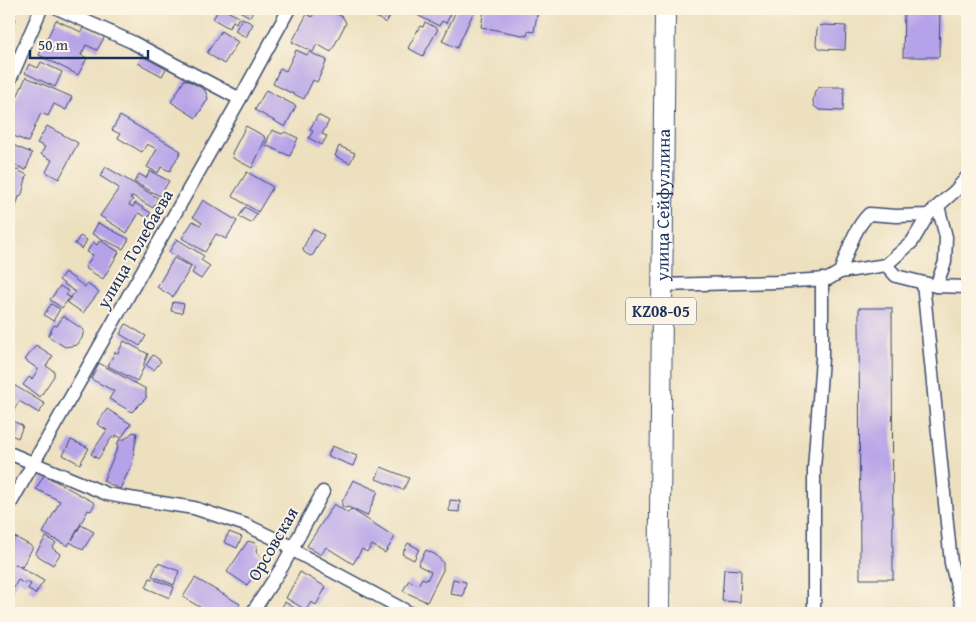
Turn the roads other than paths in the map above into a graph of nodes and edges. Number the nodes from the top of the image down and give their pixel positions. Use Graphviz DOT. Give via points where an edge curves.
graph roads {
  1 [pos="41,9"];
  2 [pos="59,9"];
  3 [pos="289,9"];
  4 [pos="665,9"];
  5 [pos="9,82"];
  6 [pos="240,99"];
  7 [pos="967,177"];
  8 [pos="962,191"];
  9 [pos="938,206"];
  10 [pos="928,215"];
  11 [pos="886,265"];
  12 [pos="840,272"];
  13 [pos="822,279"];
  14 [pos="923,283"];
  15 [pos="661,285"];
  16 [pos="936,286"];
  17 [pos="967,287"];
  18 [pos="9,453"];
  19 [pos="33,464"];
  20 [pos="323,492"];
  21 [pos="9,506"];
  22 [pos="292,547"];
  23 [pos="252,613"];
  24 [pos="410,613"];
  25 [pos="659,613"];
  26 [pos="814,613"];
  27 [pos="964,613"];
  1 -- 5 [label="street"];
  2 -- 6 [label="street" via="132,42"];
  3 -- 6 [label="street, улица Толебаева"];
  4 -- 15 [label="main road, улица Сейфуллина / KZ08-05"];
  6 -- 19 [label="street, улица Толебаева"];
  7 -- 8 [label="street"];
  8 -- 9 [label="street"];
  9 -- 10 [label="street"];
  9 -- 16 [label="street" via="946,237 945,262"];
  10 -- 11 [label="street" via="912,242"];
  10 -- 12 [label="street" via="869,214 853,237"];
  11 -- 12 [label="street"];
  11 -- 14 [label="street" via="896,276"];
  12 -- 13 [label="street"];
  13 -- 15 [label="street"];
  13 -- 26 [label="street" via="822,358 814,469"];
  14 -- 16 [label="street"];
  14 -- 27 [label="street" via="951,564"];
  15 -- 25 [label="main road, улица Сейфуллина / KZ08-05"];
  16 -- 17 [label="street"];
  18 -- 19 [label="street"];
  19 -- 21 [label="street, улица Толебаева"];
  19 -- 22 [label="street" via="107,494 194,508 246,524"];
  20 -- 22 [label="street, Орсовская"];
  22 -- 23 [label="street, Орсовская"];
  22 -- 24 [label="street"];
}
